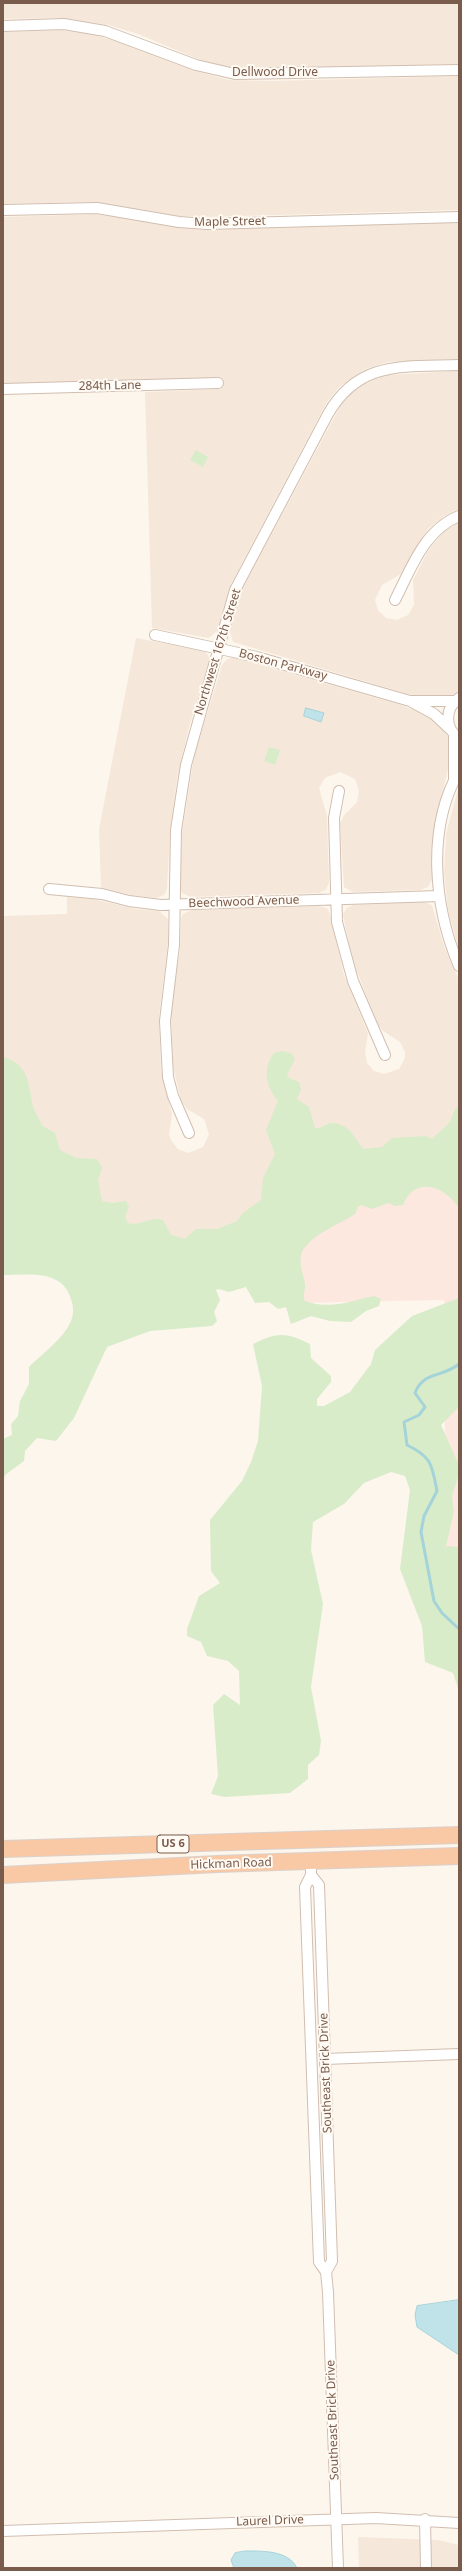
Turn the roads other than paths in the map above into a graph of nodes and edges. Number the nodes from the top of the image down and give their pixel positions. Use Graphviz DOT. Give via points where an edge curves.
graph roads {
  1 [pos="3,26"];
  2 [pos="459,70"];
  3 [pos="3,210"];
  4 [pos="459,217"];
  5 [pos="459,365"];
  6 [pos="218,383"];
  7 [pos="3,389"];
  8 [pos="459,516"];
  9 [pos="395,600"];
  10 [pos="155,635"];
  11 [pos="220,648"];
  12 [pos="457,700"];
  13 [pos="410,701"];
  14 [pos="454,734"];
  15 [pos="459,771"];
  16 [pos="454,781"];
  17 [pos="339,791"];
  18 [pos="49,889"];
  19 [pos="439,896"];
  20 [pos="336,899"];
  21 [pos="174,904"];
  22 [pos="459,966"];
  23 [pos="385,1055"];
  24 [pos="189,1133"];
  25 [pos="459,1835"];
  26 [pos="316,1840"];
  27 [pos="459,1842"];
  28 [pos="3,1850"];
  29 [pos="459,1856"];
  30 [pos="156,1867"];
  31 [pos="311,1868"];
  32 [pos="3,1874"];
  33 [pos="459,2054"];
  34 [pos="325,2059"];
  35 [pos="326,2272"];
  36 [pos="337,2519"];
  37 [pos="425,2519"];
  38 [pos="459,2523"];
  39 [pos="3,2531"];
  40 [pos="338,2568"];
  41 [pos="426,2568"];
  1 -- 2 [label="street, Dellwood Drive" via="64,24 105,31 196,65 235,74"];
  3 -- 4 [label="street, Maple Street" via="97,208 206,224"];
  5 -- 11 [label="street, Northwest 167th Street" via="389,368 355,381 335,401 235,590"];
  6 -- 7 [label="street, 284th Lane"];
  8 -- 9 [label="street" via="449,520 430,537"];
  10 -- 11 [label="street, Boston Parkway"];
  11 -- 13 [label="street, Boston Parkway"];
  11 -- 21 [label="street, Northwest 167th Street" via="194,731 180,798 174,865"];
  12 -- 13 [label="street, Boston Parkway"];
  12 -- 14 [label="street" via="448,718"];
  13 -- 14 [label="street, Boston Parkway" via="434,714"];
  14 -- 16 [label="street"];
  15 -- 16 [label="street"];
  16 -- 19 [label="street" via="440,835"];
  17 -- 20 [label="street" via="334,809"];
  18 -- 21 [label="street, Beechwood Avenue" via="102,894 142,903"];
  19 -- 20 [label="street, Beechwood Avenue"];
  19 -- 22 [label="street" via="447,934"];
  20 -- 21 [label="street, Beechwood Avenue"];
  20 -- 23 [label="street" via="337,922 346,961 360,1000"];
  21 -- 24 [label="street, Northwest 167th Street" via="174,945 165,1021 166,1056 173,1096"];
  25 -- 26 [label="highway, Hickman Road / US 6"];
  26 -- 28 [label="highway, Hickman Road / US 6"];
  26 -- 30 [label="highway" via="314,1844 300,1848 175,1855 162,1860"];
  27 -- 31 [label="highway" via="335,1846 318,1850 311,1856"];
  29 -- 31 [label="highway, Hickman Road / US 6"];
  30 -- 31 [label="highway, Hickman Road / US 6"];
  30 -- 32 [label="highway, Hickman Road / US 6"];
  31 -- 34 [label="street, Southeast Brick Drive" via="319,1885"];
  31 -- 35 [label="street, Southeast Brick Drive" via="305,1886 320,2262"];
  33 -- 34 [label="street"];
  34 -- 35 [label="street, Southeast Brick Drive" via="332,2261"];
  35 -- 36 [label="street, Southeast Brick Drive"];
  36 -- 37 [label="street, Laurel Drive"];
  36 -- 39 [label="street, Laurel Drive"];
  36 -- 40 [label="street, Southeast Brick Drive"];
  37 -- 38 [label="street, Laurel Drive"];
  37 -- 41 [label="street"];
}
